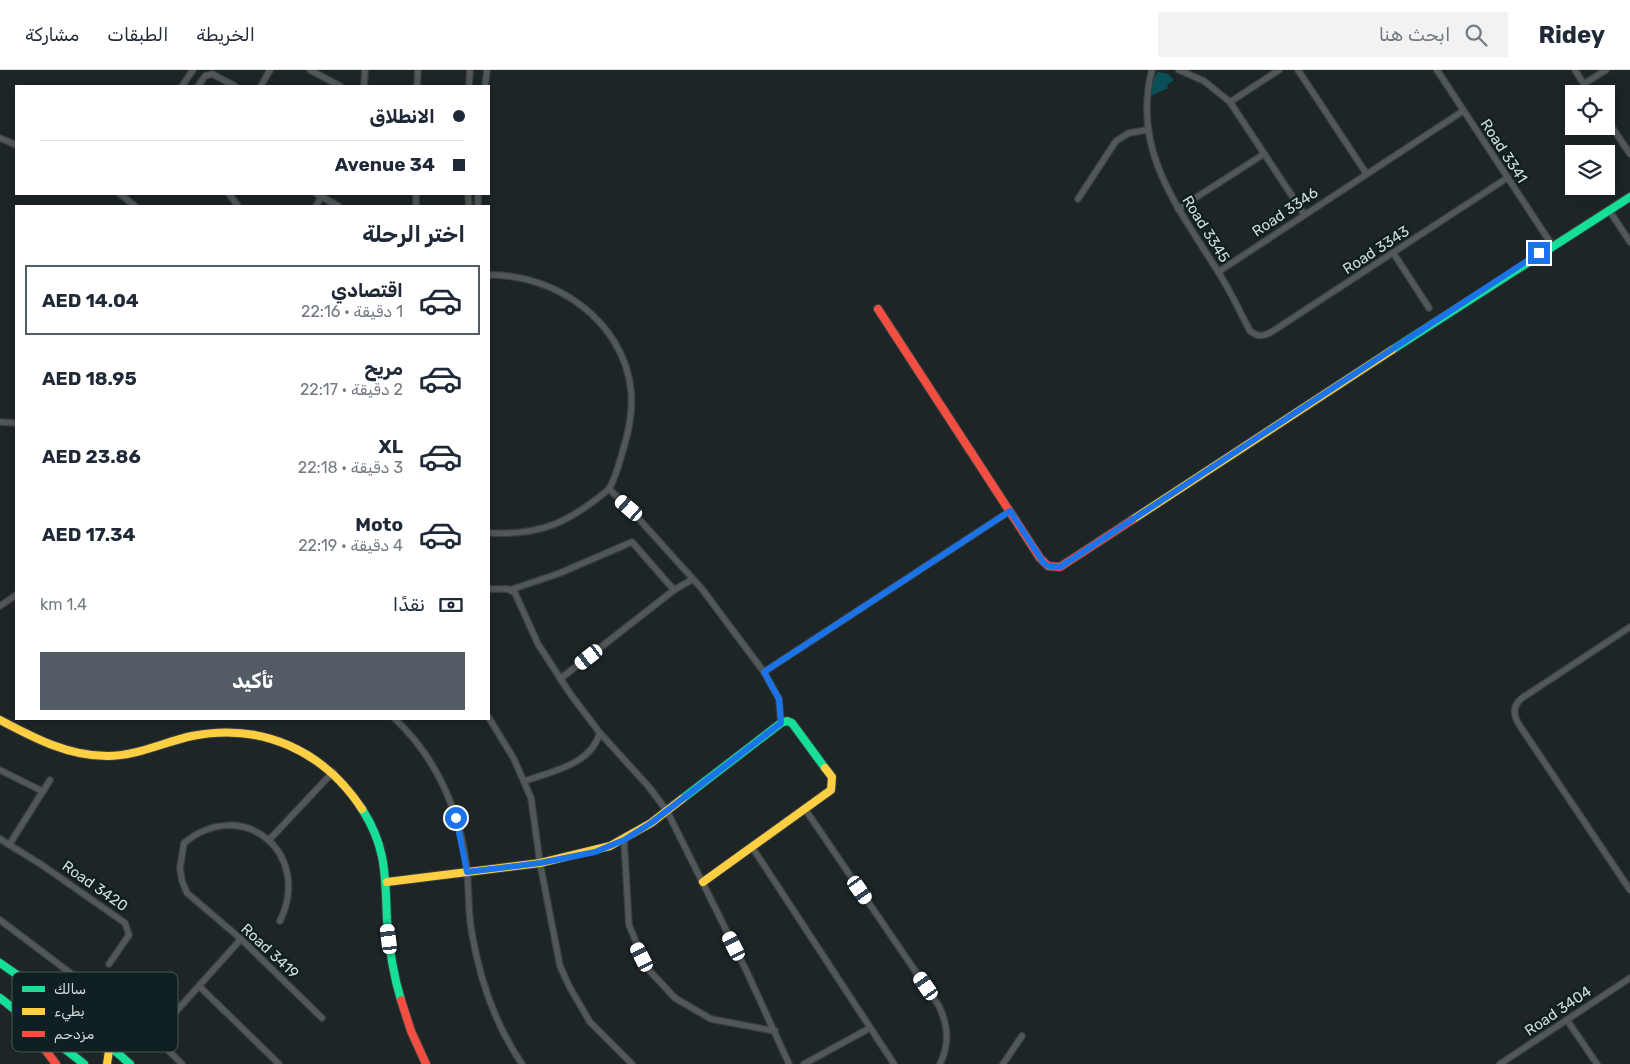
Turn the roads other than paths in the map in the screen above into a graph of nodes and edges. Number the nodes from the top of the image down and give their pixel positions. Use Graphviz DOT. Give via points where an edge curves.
graph roads {
  1 [pos="193,70"];
  2 [pos="270,70"];
  3 [pos="310,70"];
  4 [pos="366,70"];
  5 [pos="418,70"];
  6 [pos="470,70"];
  7 [pos="487,70"];
  8 [pos="1152,70"];
  9 [pos="1180,70"];
  10 [pos="1280,70"];
  11 [pos="1298,70"];
  12 [pos="1437,70"];
  13 [pos="1575,70"];
  14 [pos="1606,70"];
  15 [pos="1584,84"];
  16 [pos="183,85"];
  17 [pos="199,85"];
  18 [pos="233,85"];
  19 [pos="262,85"];
  20 [pos="338,85"];
  21 [pos="364,85"];
  22 [pos="417,85"];
  23 [pos="469,85"];
  24 [pos="485,85"];
  25 [pos="1230,102"];
  26 [pos="1463,111"];
  27 [pos="1147,130"];
  28 [pos="1615,132"];
  29 [pos="0,138"];
  30 [pos="15,145"];
  31 [pos="1264,154"];
  32 [pos="1630,154"];
  33 [pos="1366,174"];
  34 [pos="1507,178"];
  35 [pos="121,195"];
  36 [pos="229,195"];
  37 [pos="319,195"];
  38 [pos="1630,197"];
  39 [pos="1078,199"];
  40 [pos="134,205"];
  41 [pos="237,205"];
  42 [pos="336,205"];
  43 [pos="1178,209"];
  44 [pos="1609,210"];
  45 [pos="1304,214"];
  46 [pos="1630,242"];
  47 [pos="1552,244"];
  48 [pos="1394,254"];
  49 [pos="1218,272"];
  50 [pos="490,275"];
  51 [pos="1429,308"];
  52 [pos="878,309"];
  53 [pos="1255,336"];
  54 [pos="0,422"];
  55 [pos="15,423"];
  56 [pos="608,490"];
  57 [pos="1010,511"];
  58 [pos="490,534"];
  59 [pos="693,578"];
  60 [pos="490,589"];
  61 [pos="510,590"];
  62 [pos="674,590"];
  63 [pos="15,596"];
  64 [pos="0,606"];
  65 [pos="1630,627"];
  66 [pos="764,672"];
  67 [pos="560,679"];
  68 [pos="0,720"];
  69 [pos="396,720"];
  70 [pos="405,720"];
  71 [pos="490,720"];
  72 [pos="781,723"];
  73 [pos="401,724"];
  74 [pos="600,733"];
  75 [pos="0,770"];
  76 [pos="333,772"];
  77 [pos="50,780"];
  78 [pos="525,781"];
  79 [pos="42,791"];
  80 [pos="805,810"];
  81 [pos="667,811"];
  82 [pos="0,839"];
  83 [pos="269,840"];
  84 [pos="624,840"];
  85 [pos="8,845"];
  86 [pos="752,847"];
  87 [pos="540,863"];
  88 [pos="467,872"];
  89 [pos="387,882"];
  90 [pos="703,882"];
  91 [pos="1630,890"];
  92 [pos="0,920"];
  93 [pos="280,921"];
  94 [pos="241,939"];
  95 [pos="0,963"];
  96 [pos="109,964"];
  97 [pos="14,972"];
  98 [pos="69,972"];
  99 [pos="1630,978"];
  100 [pos="199,986"];
  101 [pos="0,998"];
  102 [pos="12,1007"];
  103 [pos="178,1009"];
  104 [pos="322,1018"];
  105 [pos="1567,1020"];
  106 [pos="870,1028"];
  107 [pos="775,1031"];
  108 [pos="1022,1036"];
  109 [pos="47,1052"];
  110 [pos="69,1052"];
  111 [pos="118,1052"];
  112 [pos="170,1052"];
  113 [pos="56,1064"];
  114 [pos="84,1064"];
  115 [pos="130,1064"];
  116 [pos="182,1064"];
  117 [pos="280,1064"];
  118 [pos="426,1064"];
  119 [pos="522,1064"];
  120 [pos="632,1064"];
  121 [pos="789,1064"];
  122 [pos="804,1064"];
  123 [pos="894,1064"];
  124 [pos="940,1064"];
  125 [pos="1003,1064"];
  126 [pos="1500,1064"];
  127 [pos="1596,1064"];
  1 -- 16 [label="street"];
  2 -- 19 [label="street"];
  3 -- 20 [label="street"];
  4 -- 21 [label="street"];
  5 -- 22 [label="street"];
  6 -- 23 [label="street"];
  7 -- 24 [label="street"];
  8 -- 27 [label="street, Road 3345" via="1148,84"];
  9 -- 25 [label="street" via="1204,81"];
  10 -- 25 [label="street"];
  11 -- 33 [label="street"];
  12 -- 26 [label="street, Road 3341"];
  13 -- 15 [label="street"];
  14 -- 15 [label="street"];
  17 -- 18 [label="street" via="205,76 212,74"];
  25 -- 31 [label="street"];
  26 -- 33 [label="street, Road 3346"];
  26 -- 34 [label="street, Road 3341"];
  27 -- 39 [label="street" via="1129,133 1116,141"];
  27 -- 43 [label="street, Road 3345" via="1161,176"];
  28 -- 32 [label="street"];
  29 -- 30 [label="street"];
  31 -- 43 [label="street"];
  31 -- 45 [label="street"];
  33 -- 45 [label="street, Road 3346"];
  34 -- 47 [label="street, Road 3341"];
  34 -- 48 [label="street, Road 3343"];
  35 -- 40 [label="street"];
  36 -- 41 [label="street"];
  37 -- 42 [label="street"];
  38 -- 44 [label="street"];
  43 -- 49 [label="street, Road 3345"];
  44 -- 46 [label="street"];
  44 -- 47 [label="street"];
  45 -- 49 [label="street, Road 3346"];
  47 -- 57 [label="street" via="1065,564 1055,567 1043,562"];
  48 -- 51 [label="street"];
  48 -- 53 [label="street, Road 3343" via="1267,334"];
  49 -- 53 [label="street, Road 3345"];
  50 -- 56 [label="street" via="506,275 554,289 576,300 610,336 631,389 630,426 615,478"];
  52 -- 57 [label="street"];
  54 -- 55 [label="street"];
  56 -- 58 [label="street" via="584,511 554,526 522,534"];
  56 -- 59 [label="street" via="629,508"];
  57 -- 66 [label="street"];
  59 -- 62 [label="street"];
  59 -- 66 [label="street"];
  60 -- 61 [label="street"];
  61 -- 62 [label="street" via="632,542"];
  61 -- 67 [label="street" via="517,596 532,634"];
  62 -- 67 [label="street"];
  63 -- 64 [label="street"];
  65 -- 91 [label="street" via="1522,698 1514,710 1520,726"];
  66 -- 72 [label="street" via="779,699"];
  67 -- 74 [label="street"];
  68 -- 76 [label="street" via="58,749 75,754 110,756 215,731 261,734 283,740 304,751"];
  69 -- 73 [label="street"];
  70 -- 73 [label="street"];
  71 -- 78 [label="street"];
  72 -- 80 [label="street" via="794,724 833,780 829,792"];
  72 -- 81 [label="street"];
  73 -- 88 [label="street" via="434,768 447,792"];
  74 -- 78 [label="street" via="593,748 583,758"];
  74 -- 81 [label="street"];
  75 -- 79 [label="street"];
  76 -- 83 [label="street"];
  76 -- 89 [label="street" via="354,795 370,822 382,851"];
  77 -- 79 [label="street"];
  78 -- 87 [label="street" via="532,798"];
  79 -- 85 [label="street"];
  80 -- 86 [label="street"];
  80 -- 124 [label="street" via="939,1006 947,1035"];
  81 -- 84 [label="street"];
  81 -- 90 [label="street"];
  82 -- 85 [label="street, Road 3420"];
  83 -- 93 [label="street" via="282,858 290,879 290,894"];
  83 -- 94 [label="street, Road 3419" via="258,832 232,825 206,829 184,843 180,862 187,893"];
  84 -- 87 [label="street" via="595,852"];
  84 -- 107 [label="street" via="629,925 647,968 675,998 711,1019"];
  85 -- 96 [label="street, Road 3420" via="125,922 129,935"];
  86 -- 90 [label="street"];
  86 -- 106 [label="street"];
  87 -- 88 [label="street"];
  87 -- 120 [label="street" via="555,946 569,986 590,1022"];
  88 -- 89 [label="street"];
  88 -- 119 [label="street" via="472,934 485,987 504,1033"];
  89 -- 118 [label="street" via="387,925 393,968 403,1009"];
  90 -- 107 [label="street"];
  92 -- 98 [label="street"];
  94 -- 100 [label="street"];
  94 -- 104 [label="street, Road 3419"];
  95 -- 97 [label="street"];
  99 -- 105 [label="street, Road 3404"];
  100 -- 103 [label="street"];
  100 -- 117 [label="street"];
  101 -- 102 [label="street"];
  105 -- 126 [label="street, Road 3404"];
  105 -- 127 [label="street"];
  106 -- 122 [label="street"];
  106 -- 123 [label="street"];
  107 -- 121 [label="street"];
  108 -- 125 [label="street"];
  109 -- 113 [label="street"];
  110 -- 114 [label="street"];
  111 -- 115 [label="street"];
  112 -- 116 [label="street"];
}
